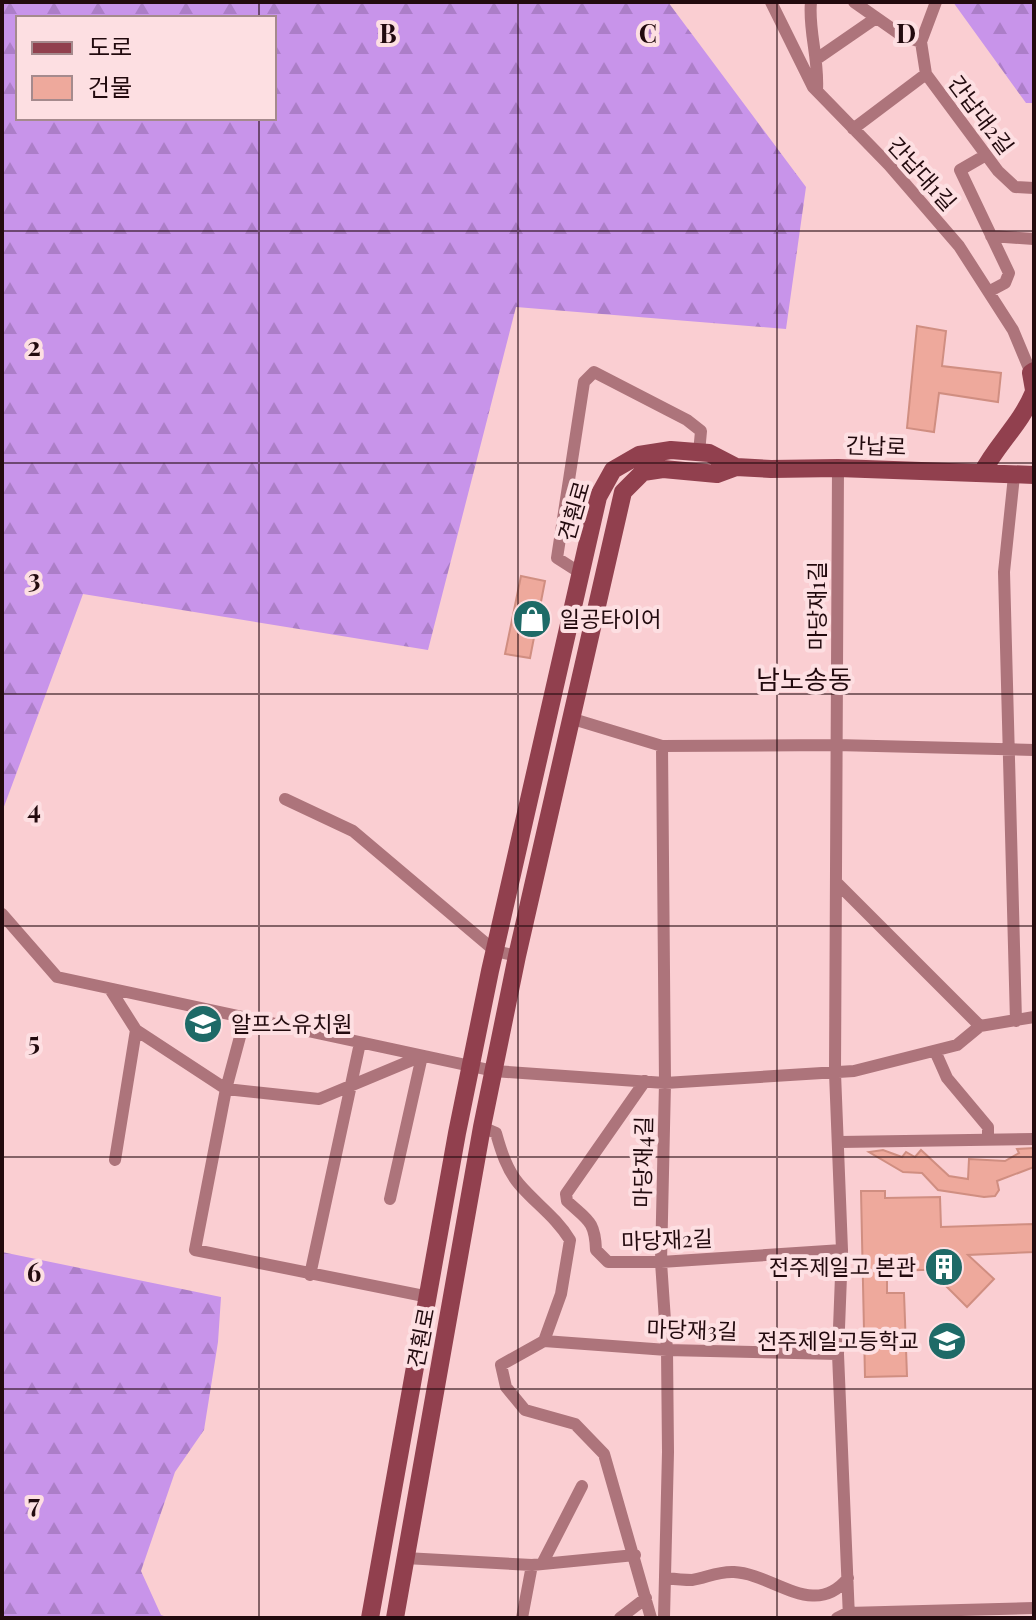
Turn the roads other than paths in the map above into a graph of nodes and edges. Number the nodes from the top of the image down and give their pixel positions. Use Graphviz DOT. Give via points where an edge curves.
graph roads {
  1 [pos="771,2"];
  2 [pos="811,2"];
  3 [pos="854,2"];
  4 [pos="936,2"];
  5 [pos="876,18"];
  6 [pos="921,42"];
  7 [pos="818,58"];
  8 [pos="926,74"];
  9 [pos="817,90"];
  10 [pos="853,129"];
  11 [pos="986,155"];
  12 [pos="1034,188"];
  13 [pos="991,236"];
  14 [pos="1034,239"];
  15 [pos="990,291"];
  16 [pos="1033,381"];
  17 [pos="699,453"];
  18 [pos="736,467"];
  19 [pos="838,468"];
  20 [pos="982,473"];
  21 [pos="1034,475"];
  22 [pos="1014,476"];
  23 [pos="582,574"];
  24 [pos="573,719"];
  25 [pos="836,745"];
  26 [pos="662,746"];
  27 [pos="1034,750"];
  28 [pos="1009,751"];
  29 [pos="285,799"];
  30 [pos="836,882"];
  31 [pos="2,914"];
  32 [pos="495,951"];
  33 [pos="517,956"];
  34 [pos="110,989"];
  35 [pos="1034,1017"];
  36 [pos="245,1018"];
  37 [pos="1016,1021"];
  38 [pos="980,1026"];
  39 [pos="136,1030"];
  40 [pos="360,1043"];
  41 [pos="935,1051"];
  42 [pos="422,1056"];
  43 [pos="472,1067"];
  44 [pos="494,1071"];
  45 [pos="835,1073"];
  46 [pos="645,1081"];
  47 [pos="665,1083"];
  48 [pos="350,1087"];
  49 [pos="226,1089"];
  50 [pos="482,1127"];
  51 [pos="988,1139"];
  52 [pos="1034,1139"];
  53 [pos="840,1142"];
  54 [pos="115,1160"];
  55 [pos="390,1199"];
  56 [pos="842,1250"];
  57 [pos="661,1262"];
  58 [pos="310,1275"];
  59 [pos="429,1297"];
  60 [pos="544,1341"];
  61 [pos="667,1350"];
  62 [pos="838,1354"];
  63 [pos="582,1486"];
  64 [pos="635,1555"];
  65 [pos="405,1558"];
  66 [pos="537,1564"];
  67 [pos="849,1577"];
  68 [pos="666,1578"];
  69 [pos="646,1598"];
  70 [pos="1034,1608"];
  71 [pos="844,1616"];
  72 [pos="370,1618"];
  73 [pos="395,1618"];
  74 [pos="522,1618"];
  75 [pos="620,1618"];
  76 [pos="651,1618"];
  77 [pos="664,1618"];
  1 -- 9 [label="street, 간납대1길"];
  2 -- 7 [label="street"];
  3 -- 5 [label="street"];
  4 -- 6 [label="street, 간납대2길"];
  5 -- 6 [label="street"];
  5 -- 7 [label="street"];
  6 -- 8 [label="street, 간납대2길"];
  7 -- 9 [label="street"];
  8 -- 10 [label="street"];
  8 -- 11 [label="street, 간납대2길"];
  9 -- 10 [label="street, 간납대1길"];
  10 -- 15 [label="street, 간납대1길" via="959,246"];
  11 -- 12 [label="street, 간납대2길" via="1015,187"];
  11 -- 13 [label="street, 간납대1길" via="960,170"];
  13 -- 14 [label="street"];
  13 -- 15 [label="street, 간납대1길" via="1009,273 1005,283"];
  15 -- 16 [label="street, 간납대1길"];
  16 -- 20 [label="street" via="1020,421"];
  17 -- 18 [label="street, 견훤로"];
  17 -- 23 [label="street, 견훤로" via="639,455 613,470 598,497"];
  17 -- 23 [label="street" via="701,431 687,420 594,372 584,382 557,558"];
  18 -- 19 [label="street, 간납로"];
  18 -- 24 [label="street, 견훤로" via="717,474 643,472 623,492"];
  19 -- 20 [label="street, 간납로"];
  19 -- 25 [label="street, 마당재1길"];
  20 -- 22 [label="street, 간납로"];
  21 -- 22 [label="street, 간납로"];
  22 -- 28 [label="street" via="1004,572"];
  23 -- 32 [label="street, 견훤로"];
  24 -- 26 [label="street"];
  24 -- 33 [label="street, 견훤로"];
  25 -- 26 [label="street"];
  25 -- 28 [label="street"];
  25 -- 30 [label="street, 마당재1길"];
  26 -- 47 [label="street, 마당재4길"];
  27 -- 28 [label="street"];
  28 -- 37 [label="street"];
  29 -- 32 [label="street" via="353,831"];
  30 -- 38 [label="street"];
  30 -- 45 [label="street"];
  31 -- 34 [label="street" via="57,977"];
  32 -- 33 [label="street"];
  32 -- 43 [label="street, 견훤로"];
  33 -- 44 [label="street, 견훤로"];
  34 -- 36 [label="street"];
  34 -- 39 [label="street"];
  35 -- 37 [label="street"];
  36 -- 40 [label="street"];
  36 -- 49 [label="street, 견훤로"];
  37 -- 38 [label="street"];
  38 -- 41 [label="street" via="957,1045"];
  39 -- 49 [label="street"];
  39 -- 54 [label="street"];
  40 -- 42 [label="street"];
  40 -- 48 [label="street"];
  41 -- 45 [label="street"];
  41 -- 51 [label="street" via="947,1078 988,1127"];
  42 -- 43 [label="street"];
  42 -- 48 [label="street"];
  42 -- 55 [label="street"];
  43 -- 44 [label="street"];
  43 -- 59 [label="street, 견훤로"];
  44 -- 46 [label="street"];
  44 -- 50 [label="street, 견훤로"];
  45 -- 47 [label="street"];
  45 -- 53 [label="street"];
  46 -- 47 [label="street"];
  46 -- 57 [label="street, 마당재2길" via="572,1181 567,1201 589,1218 596,1250 608,1262"];
  47 -- 57 [label="street, 마당재4길"];
  48 -- 49 [label="street" via="319,1099"];
  48 -- 58 [label="street"];
  49 -- 58 [label="street, 견훤로" via="195,1250"];
  50 -- 60 [label="street" via="496,1133 517,1183 559,1221 570,1240 561,1294"];
  50 -- 65 [label="street, 견훤로"];
  51 -- 52 [label="street"];
  51 -- 53 [label="street"];
  53 -- 56 [label="street"];
  56 -- 57 [label="street, 마당재2길"];
  56 -- 62 [label="street"];
  57 -- 61 [label="street, 마당재4길"];
  58 -- 59 [label="street, 견훤로"];
  59 -- 72 [label="street, 견훤로"];
  60 -- 61 [label="street, 마당재3길"];
  60 -- 64 [label="street" via="501,1365 506,1387 525,1410 575,1424 604,1454"];
  61 -- 62 [label="street, 마당재3길"];
  61 -- 68 [label="street, 마당재4길"];
  62 -- 67 [label="street"];
  63 -- 66 [label="street"];
  64 -- 66 [label="street"];
  64 -- 69 [label="street"];
  65 -- 66 [label="street"];
  65 -- 73 [label="street, 견훤로"];
  66 -- 74 [label="street"];
  67 -- 68 [label="street" via="839,1594 819,1601 785,1597 750,1574"];
  67 -- 71 [label="street"];
  68 -- 77 [label="street, 마당재4길"];
  69 -- 75 [label="street"];
  69 -- 76 [label="street"];
  70 -- 71 [label="street"];
}
